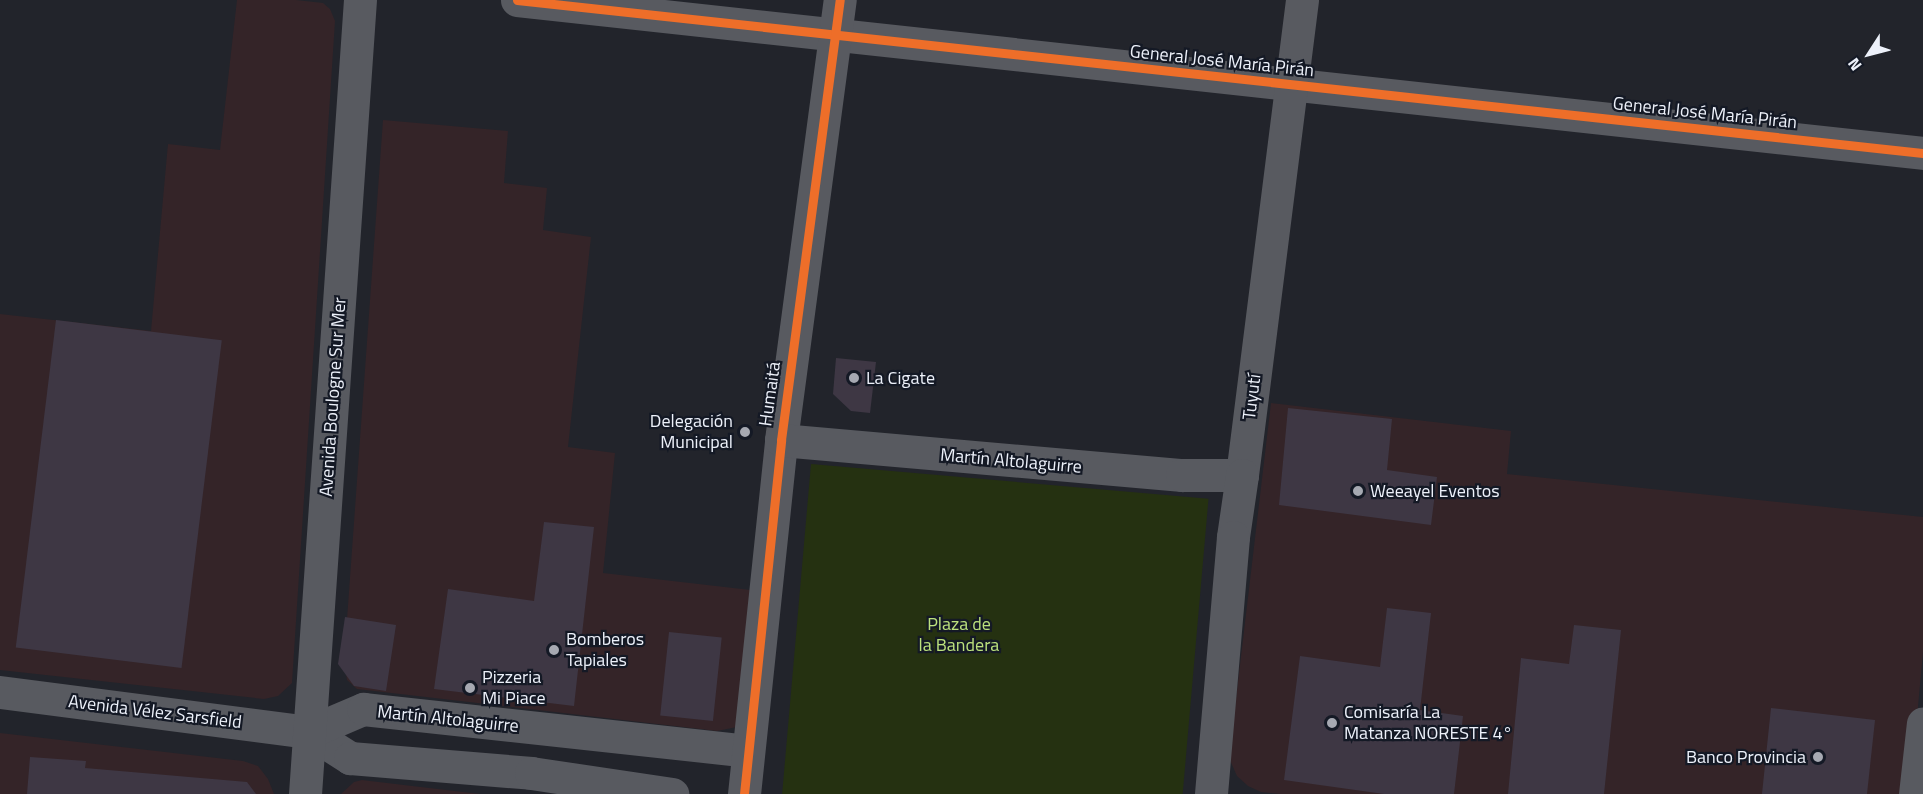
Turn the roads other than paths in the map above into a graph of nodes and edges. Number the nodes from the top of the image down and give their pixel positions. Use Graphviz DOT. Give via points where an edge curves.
graph roads {
  1 [pos="360,0"];
  2 [pos="517,0"];
  3 [pos="840,0"];
  4 [pos="1302,0"];
  5 [pos="836,36"];
  6 [pos="1293,85"];
  7 [pos="1923,153"];
  8 [pos="780,440"];
  9 [pos="1242,475"];
  10 [pos="0,692"];
  11 [pos="1923,723"];
  12 [pos="539,729"];
  13 [pos="309,732"];
  14 [pos="748,751"];
  15 [pos="531,773"];
  16 [pos="305,794"];
  17 [pos="672,794"];
  18 [pos="744,794"];
  19 [pos="1211,794"];
  20 [pos="1915,794"];
  1 -- 13 [label="street, Avenida Boulogne Sur Mer"];
  2 -- 5 [label="street, General José María Pirán"];
  3 -- 5 [label="street, Humaitá"];
  4 -- 6 [label="street, Tuyutí"];
  5 -- 6 [label="street, General José María Pirán"];
  5 -- 8 [label="street, Humaitá"];
  6 -- 7 [label="street, General José María Pirán"];
  6 -- 9 [label="street, Tuyutí"];
  8 -- 9 [label="street, Martín Altolaguirre" via="1182,475"];
  8 -- 14 [label="street, Humaitá"];
  9 -- 19 [label="street, Tuyutí"];
  10 -- 13 [label="street, Avenida Vélez Sarsfield"];
  11 -- 20 [label="street"];
  12 -- 13 [label="street, Martín Altolaguirre" via="363,709"];
  12 -- 14 [label="street, Martín Altolaguirre"];
  12 -- 15 [label="street"];
  13 -- 15 [label="street" via="350,758"];
  13 -- 16 [label="street, Avenida Boulogne Sur Mer"];
  14 -- 18 [label="street, Humaitá"];
  15 -- 17 [label="street"];
}
